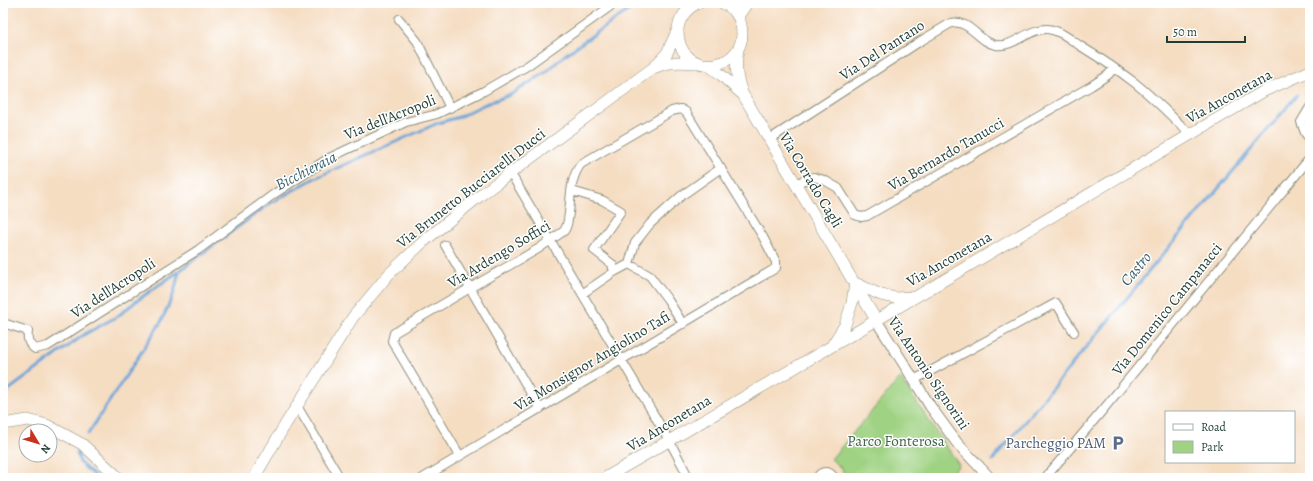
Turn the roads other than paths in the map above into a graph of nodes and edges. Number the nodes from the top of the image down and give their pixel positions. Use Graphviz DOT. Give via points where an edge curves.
graph roads {
  1 [pos="615,3"];
  2 [pos="698,3"];
  3 [pos="722,3"];
  4 [pos="747,3"];
  5 [pos="738,16"];
  6 [pos="399,19"];
  7 [pos="678,29"];
  8 [pos="738,49"];
  9 [pos="703,64"];
  10 [pos="653,68"];
  11 [pos="1114,68"];
  12 [pos="1310,72"];
  13 [pos="742,93"];
  14 [pos="1310,99"];
  15 [pos="450,108"];
  16 [pos="1309,108"];
  17 [pos="1190,134"];
  18 [pos="770,139"];
  19 [pos="1310,139"];
  20 [pos="1310,158"];
  21 [pos="721,168"];
  22 [pos="511,174"];
  23 [pos="796,184"];
  24 [pos="572,191"];
  25 [pos="551,241"];
  26 [pos="445,245"];
  27 [pos="629,264"];
  28 [pos="776,268"];
  29 [pos="614,272"];
  30 [pos="855,283"];
  31 [pos="470,288"];
  32 [pos="582,294"];
  33 [pos="914,297"];
  34 [pos="876,320"];
  35 [pos="3,323"];
  36 [pos="683,324"];
  37 [pos="1074,332"];
  38 [pos="832,346"];
  39 [pos="621,360"];
  40 [pos="914,380"];
  41 [pos="297,406"];
  42 [pos="540,408"];
  43 [pos="3,424"];
  44 [pos="669,440"];
  45 [pos="460,456"];
  46 [pos="119,478"];
  47 [pos="254,478"];
  48 [pos="340,478"];
  49 [pos="423,478"];
  50 [pos="605,478"];
  51 [pos="689,478"];
  52 [pos="817,478"];
  53 [pos="834,478"];
  54 [pos="990,478"];
  55 [pos="1045,478"];
  1 -- 15 [label="street, Via dell'Acropoli" via="527,66"];
  2 -- 7 [label="main road, Via Brunetto Bucciarelli Ducci" via="685,12"];
  3 -- 5 [label="main road"];
  4 -- 5 [label="main road"];
  5 -- 8 [label="main road" via="742,32"];
  6 -- 15 [label="street" via="417,41"];
  7 -- 9 [label="main road" via="678,40 682,50 689,58"];
  7 -- 10 [label="main road, Via Brunetto Bucciarelli Ducci" via="668,53"];
  8 -- 9 [label="main road, Via Brunetto Bucciarelli Ducci" via="725,61"];
  8 -- 13 [label="main road" via="736,76"];
  9 -- 10 [label="main road, Via Brunetto Bucciarelli Ducci" via="681,62"];
  9 -- 13 [label="main road"];
  10 -- 22 [label="main road, Via Brunetto Bucciarelli Ducci"];
  11 -- 17 [label="street, Via Del Pantano" via="1135,83"];
  11 -- 18 [label="street, Via Del Pantano" via="1059,32 1038,30 1004,45 995,45 965,24 955,22 919,42"];
  11 -- 23 [label="street, Via Bernardo Tanucci" via="1091,86 867,216 855,215 838,188 824,180 814,177"];
  12 -- 17 [label="main road, Via Anconetana" via="1264,91"];
  13 -- 18 [label="main road, Via Corrado Cagli"];
  14 -- 16 [label="street"];
  15 -- 35 [label="street, Via dell'Acropoli" via="406,122 329,158 274,194 198,250 48,346 35,349 30,345 28,331"];
  16 -- 19 [label="street" via="1301,122"];
  17 -- 33 [label="main road, Via Anconetana"];
  18 -- 23 [label="main road, Via Corrado Cagli"];
  20 -- 55 [label="street, Via Domenico Campanacci"];
  21 -- 24 [label="street, Via Ardengo Soffici" via="686,112 677,109 581,164 576,171"];
  21 -- 27 [label="street" via="681,196 650,224 635,243"];
  21 -- 28 [label="street, Via Ardengo Soffici" via="763,236 776,262"];
  22 -- 25 [label="street"];
  22 -- 41 [label="main road, Via Brunetto Bucciarelli Ducci" via="426,239 389,274 353,318"];
  23 -- 30 [label="main road, Via Corrado Cagli"];
  24 -- 25 [label="street, Via Ardengo Soffici" via="566,228"];
  24 -- 29 [label="street" via="602,200 621,211 594,250 612,264"];
  25 -- 31 [label="street, Via Ardengo Soffici"];
  25 -- 32 [label="street"];
  26 -- 31 [label="street"];
  27 -- 29 [label="street"];
  27 -- 36 [label="street" via="650,276"];
  28 -- 36 [label="street, Via Monsignor Angiolino Tafi"];
  29 -- 32 [label="street"];
  30 -- 33 [label="main road" via="881,295 896,298"];
  30 -- 34 [label="main road, Via Corrado Cagli"];
  30 -- 38 [label="main road" via="845,325"];
  31 -- 42 [label="street"];
  31 -- 45 [label="street, Via Ardengo Soffici" via="394,334 392,338"];
  32 -- 39 [label="street"];
  33 -- 34 [label="main road, Via Anconetana"];
  34 -- 38 [label="main road, Via Anconetana"];
  34 -- 40 [label="street, Via Antonio Signorini"];
  36 -- 39 [label="street, Via Monsignor Angiolino Tafi"];
  37 -- 40 [label="street" via="1056,303"];
  38 -- 44 [label="main road, Via Anconetana"];
  39 -- 42 [label="street, Via Monsignor Angiolino Tafi"];
  39 -- 44 [label="street"];
  40 -- 54 [label="street, Via Antonio Signorini" via="957,443"];
  41 -- 47 [label="main road, Via Brunetto Bucciarelli Ducci"];
  41 -- 48 [label="street"];
  42 -- 45 [label="street, Via Monsignor Angiolino Tafi"];
  43 -- 46 [label="main road" via="28,420 47,425 82,444"];
  44 -- 50 [label="main road, Via Anconetana"];
  44 -- 51 [label="street"];
  45 -- 49 [label="street, Via Monsignor Angiolino Tafi"];
  52 -- 53 [label="street" via="825,472 831,473"];
}
